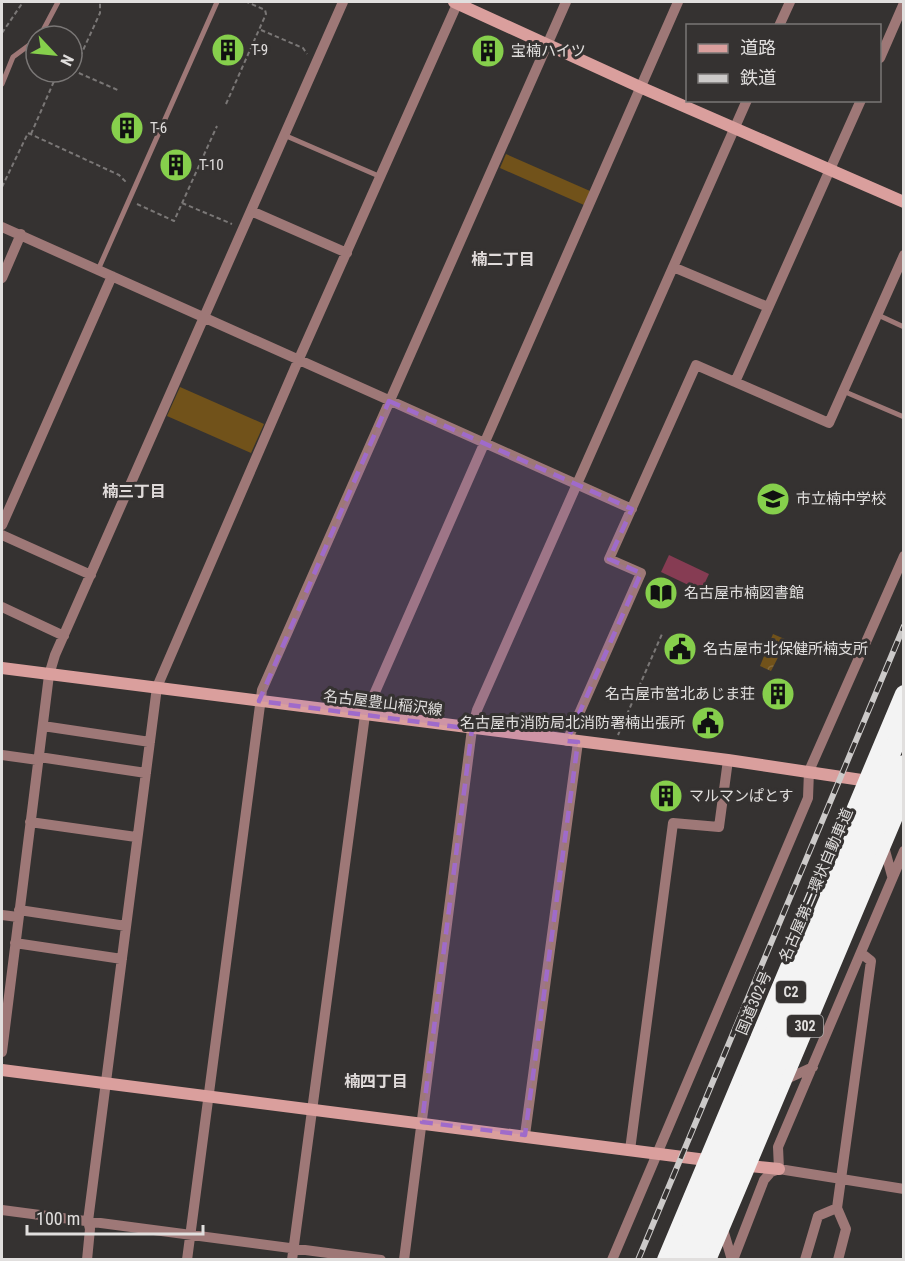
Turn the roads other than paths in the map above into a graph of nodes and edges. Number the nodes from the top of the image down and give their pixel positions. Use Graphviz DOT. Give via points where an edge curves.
graph roads {
  1 [pos="58,2"];
  2 [pos="217,2"];
  3 [pos="343,2"];
  4 [pos="457,2"];
  5 [pos="566,2"];
  6 [pos="678,2"];
  7 [pos="790,2"];
  8 [pos="903,3"];
  9 [pos="46,24"];
  10 [pos="780,24"];
  11 [pos="547,45"];
  12 [pos="24,49"];
  13 [pos="881,53"];
  14 [pos="2,84"];
  15 [pos="640,87"];
  16 [pos="746,102"];
  17 [pos="860,102"];
  18 [pos="735,127"];
  19 [pos="284,135"];
  20 [pos="830,170"];
  21 [pos="381,177"];
  22 [pos="903,202"];
  23 [pos="251,211"];
  24 [pos="2,226"];
  25 [pos="21,234"];
  26 [pos="347,253"];
  27 [pos="903,255"];
  28 [pos="673,267"];
  29 [pos="98,270"];
  30 [pos="112,276"];
  31 [pos="2,278"];
  32 [pos="768,307"];
  33 [pos="877,315"];
  34 [pos="203,318"];
  35 [pos="903,327"];
  36 [pos="298,361"];
  37 [pos="735,382"];
  38 [pos="843,391"];
  39 [pos="389,401"];
  40 [pos="903,417"];
  41 [pos="483,444"];
  42 [pos="578,484"];
  43 [pos="632,509"];
  44 [pos="2,525"];
  45 [pos="2,535"];
  46 [pos="903,556"];
  47 [pos="91,575"];
  48 [pos="2,607"];
  49 [pos="64,636"];
  50 [pos="2,668"];
  51 [pos="49,675"];
  52 [pos="157,687"];
  53 [pos="903,694"];
  54 [pos="259,701"];
  55 [pos="365,716"];
  56 [pos="903,724"];
  57 [pos="43,726"];
  58 [pos="472,729"];
  59 [pos="150,742"];
  60 [pos="572,742"];
  61 [pos="2,755"];
  62 [pos="39,759"];
  63 [pos="728,760"];
  64 [pos="903,764"];
  65 [pos="809,771"];
  66 [pos="146,773"];
  67 [pos="866,780"];
  68 [pos="903,786"];
  69 [pos="903,793"];
  70 [pos="30,822"];
  71 [pos="136,837"];
  72 [pos="883,842"];
  73 [pos="903,851"];
  74 [pos="891,881"];
  75 [pos="19,913"];
  76 [pos="2,915"];
  77 [pos="126,926"];
  78 [pos="15,944"];
  79 [pos="861,953"];
  80 [pos="122,959"];
  81 [pos="2,1052"];
  82 [pos="813,1066"];
  83 [pos="2,1070"];
  84 [pos="782,1081"];
  85 [pos="106,1083"];
  86 [pos="208,1096"];
  87 [pos="311,1109"];
  88 [pos="422,1122"];
  89 [pos="525,1136"];
  90 [pos="630,1150"];
  91 [pos="656,1154"];
  92 [pos="708,1160"];
  93 [pos="747,1165"];
  94 [pos="779,1169"];
  95 [pos="842,1180"];
  96 [pos="903,1189"];
  97 [pos="837,1208"];
  98 [pos="2,1210"];
  99 [pos="88,1221"];
  100 [pos="721,1226"];
  101 [pos="190,1234"];
  102 [pos="294,1248"];
  103 [pos="359,1258"];
  104 [pos="87,1260"];
  105 [pos="187,1260"];
  106 [pos="292,1260"];
  107 [pos="381,1260"];
  108 [pos="404,1260"];
  109 [pos="612,1260"];
  110 [pos="666,1260"];
  111 [pos="678,1260"];
  112 [pos="694,1260"];
  113 [pos="707,1260"];
  114 [pos="732,1260"];
  115 [pos="805,1260"];
  116 [pos="837,1260"];
  1 -- 9 [label="lane"];
  2 -- 29 [label="lane"];
  3 -- 19 [label="street"];
  4 -- 11 [label="street"];
  4 -- 21 [label="street"];
  5 -- 11 [label="street"];
  6 -- 15 [label="street"];
  7 -- 10 [label="street"];
  8 -- 13 [label="street"];
  11 -- 15 [label="street"];
  11 -- 39 [label="street"];
  12 -- 14 [label="lane" via="13,57"];
  15 -- 18 [label="street"];
  15 -- 41 [label="street"];
  16 -- 18 [label="street"];
  17 -- 20 [label="street"];
  18 -- 20 [label="street"];
  18 -- 28 [label="street"];
  19 -- 21 [label="lane"];
  19 -- 23 [label="street"];
  20 -- 22 [label="street"];
  20 -- 32 [label="street"];
  21 -- 26 [label="street"];
  23 -- 26 [label="street"];
  23 -- 34 [label="street"];
  24 -- 25 [label="street"];
  25 -- 29 [label="street"];
  25 -- 31 [label="street"];
  26 -- 36 [label="street"];
  27 -- 33 [label="street"];
  28 -- 32 [label="street"];
  28 -- 42 [label="street"];
  29 -- 30 [label="street"];
  30 -- 34 [label="street"];
  30 -- 44 [label="street"];
  32 -- 37 [label="street"];
  33 -- 35 [label="lane"];
  33 -- 38 [label="street"];
  34 -- 36 [label="street"];
  34 -- 47 [label="street"];
  36 -- 39 [label="street"];
  36 -- 52 [label="street"];
  37 -- 38 [label="street" via="829,423"];
  37 -- 43 [label="street" via="696,365"];
  38 -- 40 [label="lane"];
  39 -- 41 [label="street"];
  39 -- 54 [label="street"];
  41 -- 42 [label="street"];
  41 -- 55 [label="street"];
  42 -- 43 [label="street"];
  42 -- 58 [label="street"];
  43 -- 60 [label="street" via="609,559 641,573"];
  45 -- 47 [label="street"];
  46 -- 65 [label="street"];
  47 -- 49 [label="street"];
  48 -- 49 [label="street"];
  49 -- 51 [label="street"];
  50 -- 51 [label="street, 名古屋豊山稲沢線"];
  51 -- 52 [label="street, 名古屋豊山稲沢線"];
  51 -- 57 [label="street"];
  52 -- 54 [label="street, 名古屋豊山稲沢線"];
  52 -- 59 [label="street"];
  53 -- 67 [label="highway, 国道302号 / 302"];
  54 -- 55 [label="street, 名古屋豊山稲沢線"];
  54 -- 86 [label="street"];
  55 -- 58 [label="street, 名古屋豊山稲沢線"];
  55 -- 87 [label="street"];
  56 -- 111 [label="highway, 名古屋第二環状自動車道 / C2, bridge"];
  57 -- 59 [label="street"];
  57 -- 62 [label="street"];
  58 -- 60 [label="street, 名古屋豊山稲沢線"];
  58 -- 88 [label="street"];
  59 -- 66 [label="street"];
  60 -- 63 [label="street, 名古屋豊山稲沢線"];
  60 -- 89 [label="street"];
  61 -- 62 [label="street"];
  62 -- 66 [label="street"];
  62 -- 70 [label="street"];
  63 -- 65 [label="street, 名古屋豊山稲沢線"];
  63 -- 90 [label="street" via="719,827 673,823"];
  64 -- 112 [label="highway, C2, bridge"];
  65 -- 67 [label="street, 名古屋豊山稲沢線"];
  65 -- 91 [label="street" via="808,798"];
  66 -- 71 [label="street"];
  67 -- 68 [label="street, 名古屋豊山稲沢線"];
  67 -- 92 [label="highway, 国道302号 / 302"];
  69 -- 72 [label="highway, 302"];
  70 -- 71 [label="street"];
  70 -- 75 [label="street"];
  71 -- 77 [label="street"];
  72 -- 74 [label="street" via="891,866"];
  72 -- 84 [label="highway, 302"];
  73 -- 74 [label="street"];
  74 -- 79 [label="street"];
  75 -- 76 [label="street"];
  75 -- 77 [label="street"];
  75 -- 78 [label="street"];
  77 -- 80 [label="street"];
  78 -- 80 [label="street"];
  78 -- 81 [label="street"];
  79 -- 82 [label="street"];
  79 -- 95 [label="street" via="871,961"];
  80 -- 85 [label="street"];
  82 -- 84 [label="street"];
  82 -- 94 [label="street" via="778,1147"];
  83 -- 85 [label="street"];
  84 -- 93 [label="highway, 302"];
  85 -- 86 [label="street"];
  85 -- 99 [label="street"];
  86 -- 87 [label="street"];
  86 -- 101 [label="street"];
  87 -- 88 [label="street"];
  87 -- 102 [label="street"];
  88 -- 89 [label="street"];
  88 -- 108 [label="street"];
  89 -- 90 [label="street"];
  90 -- 91 [label="street"];
  91 -- 92 [label="street"];
  91 -- 109 [label="street"];
  92 -- 93 [label="street"];
  92 -- 110 [label="highway, 国道302号 / 302"];
  93 -- 94 [label="street"];
  93 -- 100 [label="highway, 302"];
  94 -- 95 [label="street"];
  94 -- 114 [label="street" via="764,1180"];
  95 -- 96 [label="street"];
  95 -- 97 [label="street"];
  97 -- 115 [label="street" via="818,1216"];
  97 -- 116 [label="street" via="846,1229"];
  98 -- 99 [label="street"];
  99 -- 101 [label="street"];
  99 -- 104 [label="street"];
  100 -- 113 [label="highway, 302"];
  100 -- 114 [label="street"];
  101 -- 102 [label="street"];
  101 -- 105 [label="street"];
  102 -- 103 [label="street"];
  102 -- 106 [label="street"];
  103 -- 107 [label="street"];
}
